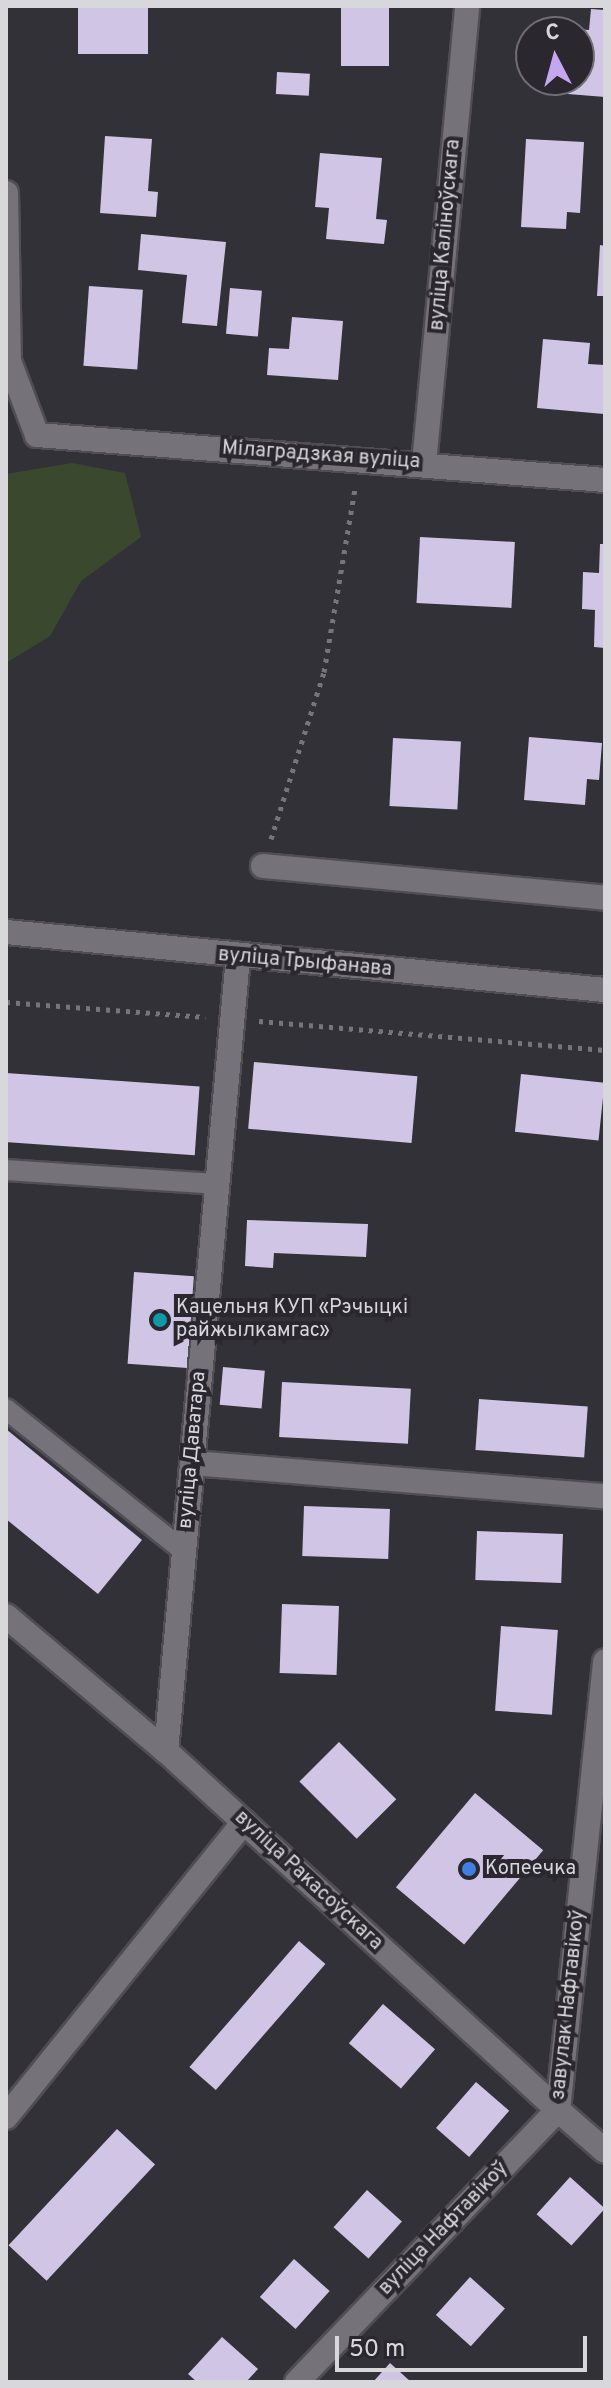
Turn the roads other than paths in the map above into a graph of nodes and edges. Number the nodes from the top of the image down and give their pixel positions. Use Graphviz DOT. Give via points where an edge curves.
graph roads {
  1 [pos="467,6"];
  2 [pos="6,193"];
  3 [pos="424,464"];
  4 [pos="605,480"];
  5 [pos="263,866"];
  6 [pos="605,898"];
  7 [pos="6,932"];
  8 [pos="238,957"];
  9 [pos="605,990"];
  10 [pos="6,1170"];
  11 [pos="217,1184"];
  12 [pos="6,1409"];
  13 [pos="192,1463"];
  14 [pos="605,1496"];
  15 [pos="184,1551"];
  16 [pos="6,1616"];
  17 [pos="605,1661"];
  18 [pos="166,1751"];
  19 [pos="244,1822"];
  20 [pos="558,2110"];
  21 [pos="6,2117"];
  22 [pos="605,2151"];
  23 [pos="297,2382"];
  1 -- 3 [label="street, вуліца Каліноўскага"];
  2 -- 3 [label="street, Мілаградзкая вуліца" via="9,361 37,435"];
  3 -- 4 [label="street, Мілаградзкая вуліца"];
  5 -- 6 [label="street"];
  7 -- 8 [label="street, вуліца Трыфанава"];
  8 -- 9 [label="street, вуліца Трыфанава"];
  8 -- 11 [label="street, вуліца Даватара"];
  10 -- 11 [label="lane"];
  11 -- 13 [label="street, вуліца Даватара"];
  12 -- 15 [label="lane"];
  13 -- 14 [label="street"];
  13 -- 15 [label="street, вуліца Даватара"];
  15 -- 18 [label="street, вуліца Даватара"];
  16 -- 18 [label="street, вуліца Ракасоўскага"];
  17 -- 20 [label="street, завулак Нафтавікоў"];
  18 -- 19 [label="street, вуліца Ракасоўскага"];
  19 -- 20 [label="street, вуліца Ракасоўскага"];
  19 -- 21 [label="street"];
  20 -- 22 [label="street, вуліца Ракасоўскага"];
  20 -- 23 [label="street, вуліца Нафтавікоў"];
}
